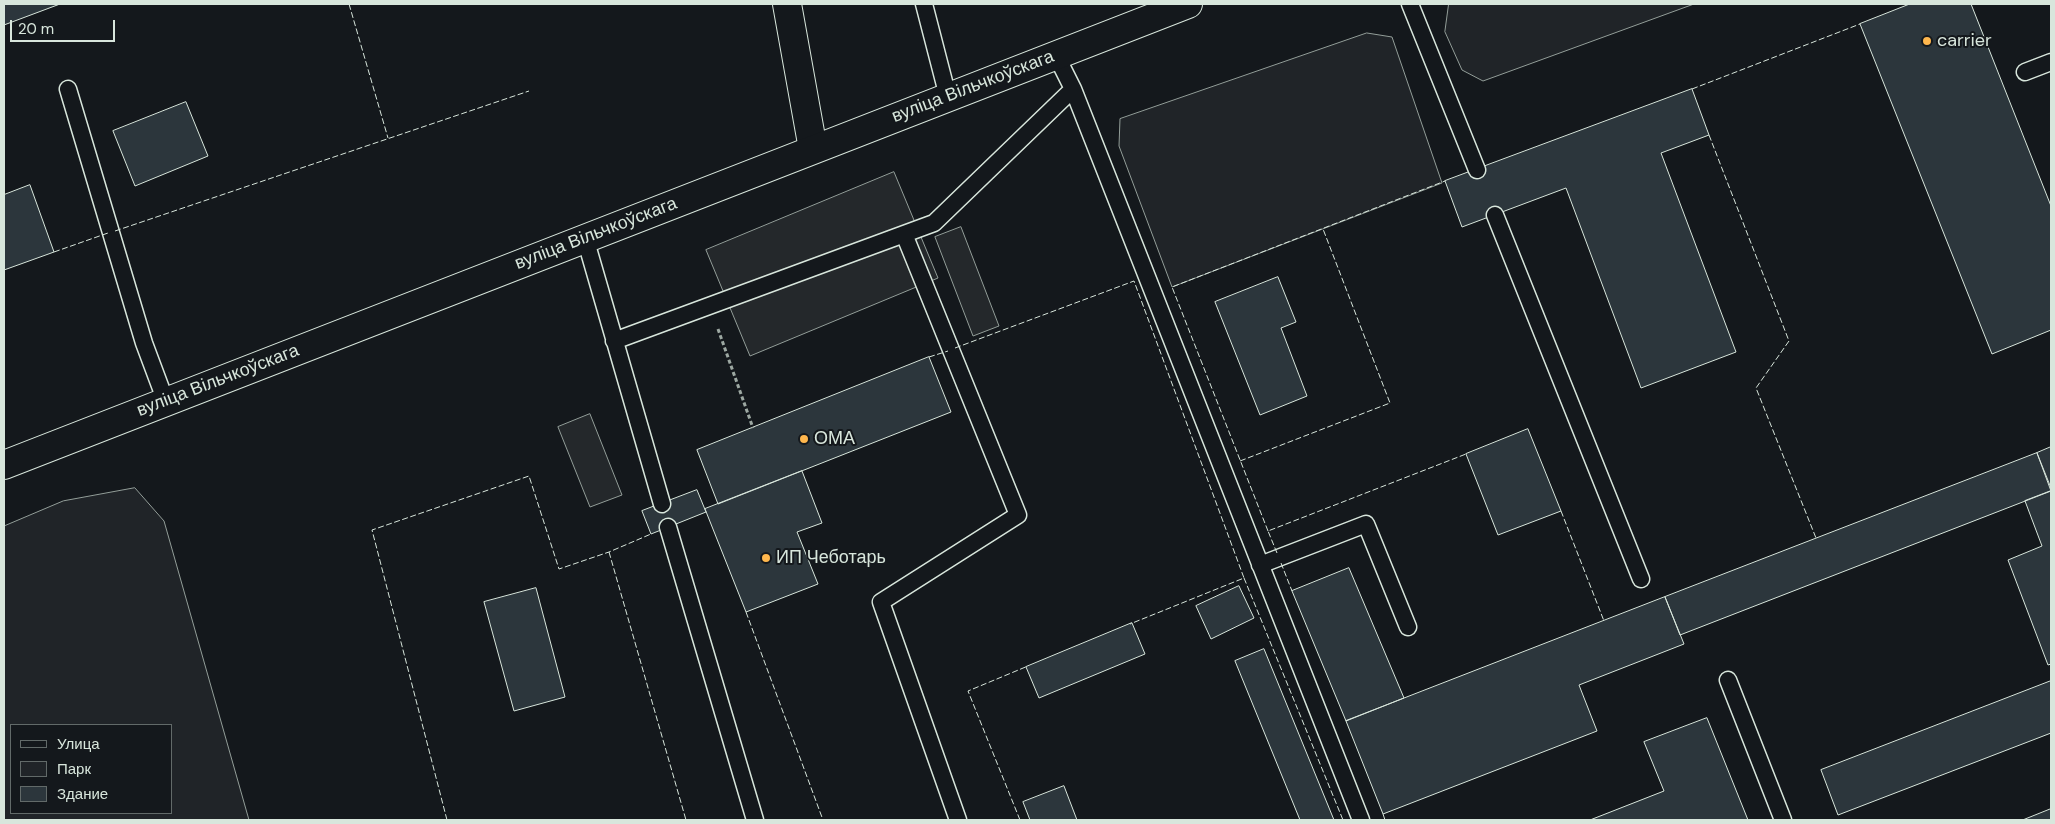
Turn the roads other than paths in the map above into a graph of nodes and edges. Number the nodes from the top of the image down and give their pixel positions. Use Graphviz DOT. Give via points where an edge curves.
graph roads {
  1 [pos="787,4"];
  2 [pos="924,4"];
  3 [pos="1188,4"];
  4 [pos="1410,4"];
  5 [pos="1056,55"];
  6 [pos="2051,62"];
  7 [pos="2025,72"];
  8 [pos="68,89"];
  9 [pos="1073,89"];
  10 [pos="948,97"];
  11 [pos="814,149"];
  12 [pos="1477,170"];
  13 [pos="1495,215"];
  14 [pos="904,234"];
  15 [pos="585,238"];
  16 [pos="614,341"];
  17 [pos="166,402"];
  18 [pos="4,465"];
  19 [pos="662,504"];
  20 [pos="668,527"];
  21 [pos="1260,565"];
  22 [pos="1641,578"];
  23 [pos="1408,627"];
  24 [pos="1728,680"];
  25 [pos="755,820"];
  26 [pos="958,820"];
  27 [pos="1361,820"];
  28 [pos="1783,820"];
  1 -- 11 [label="main road"];
  2 -- 10 [label="lane"];
  3 -- 5 [label="main road, вуліца Вільчкоўскага"];
  4 -- 12 [label="lane"];
  5 -- 9 [label="lane"];
  5 -- 10 [label="main road, вуліца Вільчкоўскага"];
  6 -- 7 [label="lane"];
  8 -- 17 [label="lane" via="144,343"];
  9 -- 14 [label="lane" via="934,222"];
  9 -- 21 [label="lane"];
  10 -- 11 [label="main road, вуліца Вільчкоўскага"];
  11 -- 15 [label="main road, вуліца Вільчкоўскага"];
  13 -- 22 [label="lane"];
  14 -- 16 [label="lane"];
  14 -- 26 [label="lane" via="1018,515 881,602"];
  15 -- 16 [label="lane"];
  15 -- 17 [label="main road, вуліца Вільчкоўскага"];
  16 -- 19 [label="lane"];
  17 -- 18 [label="main road, вуліца Вільчкоўскага"];
  20 -- 25 [label="lane"];
  21 -- 23 [label="lane" via="1366,524"];
  21 -- 27 [label="lane"];
  24 -- 28 [label="lane"];
}
